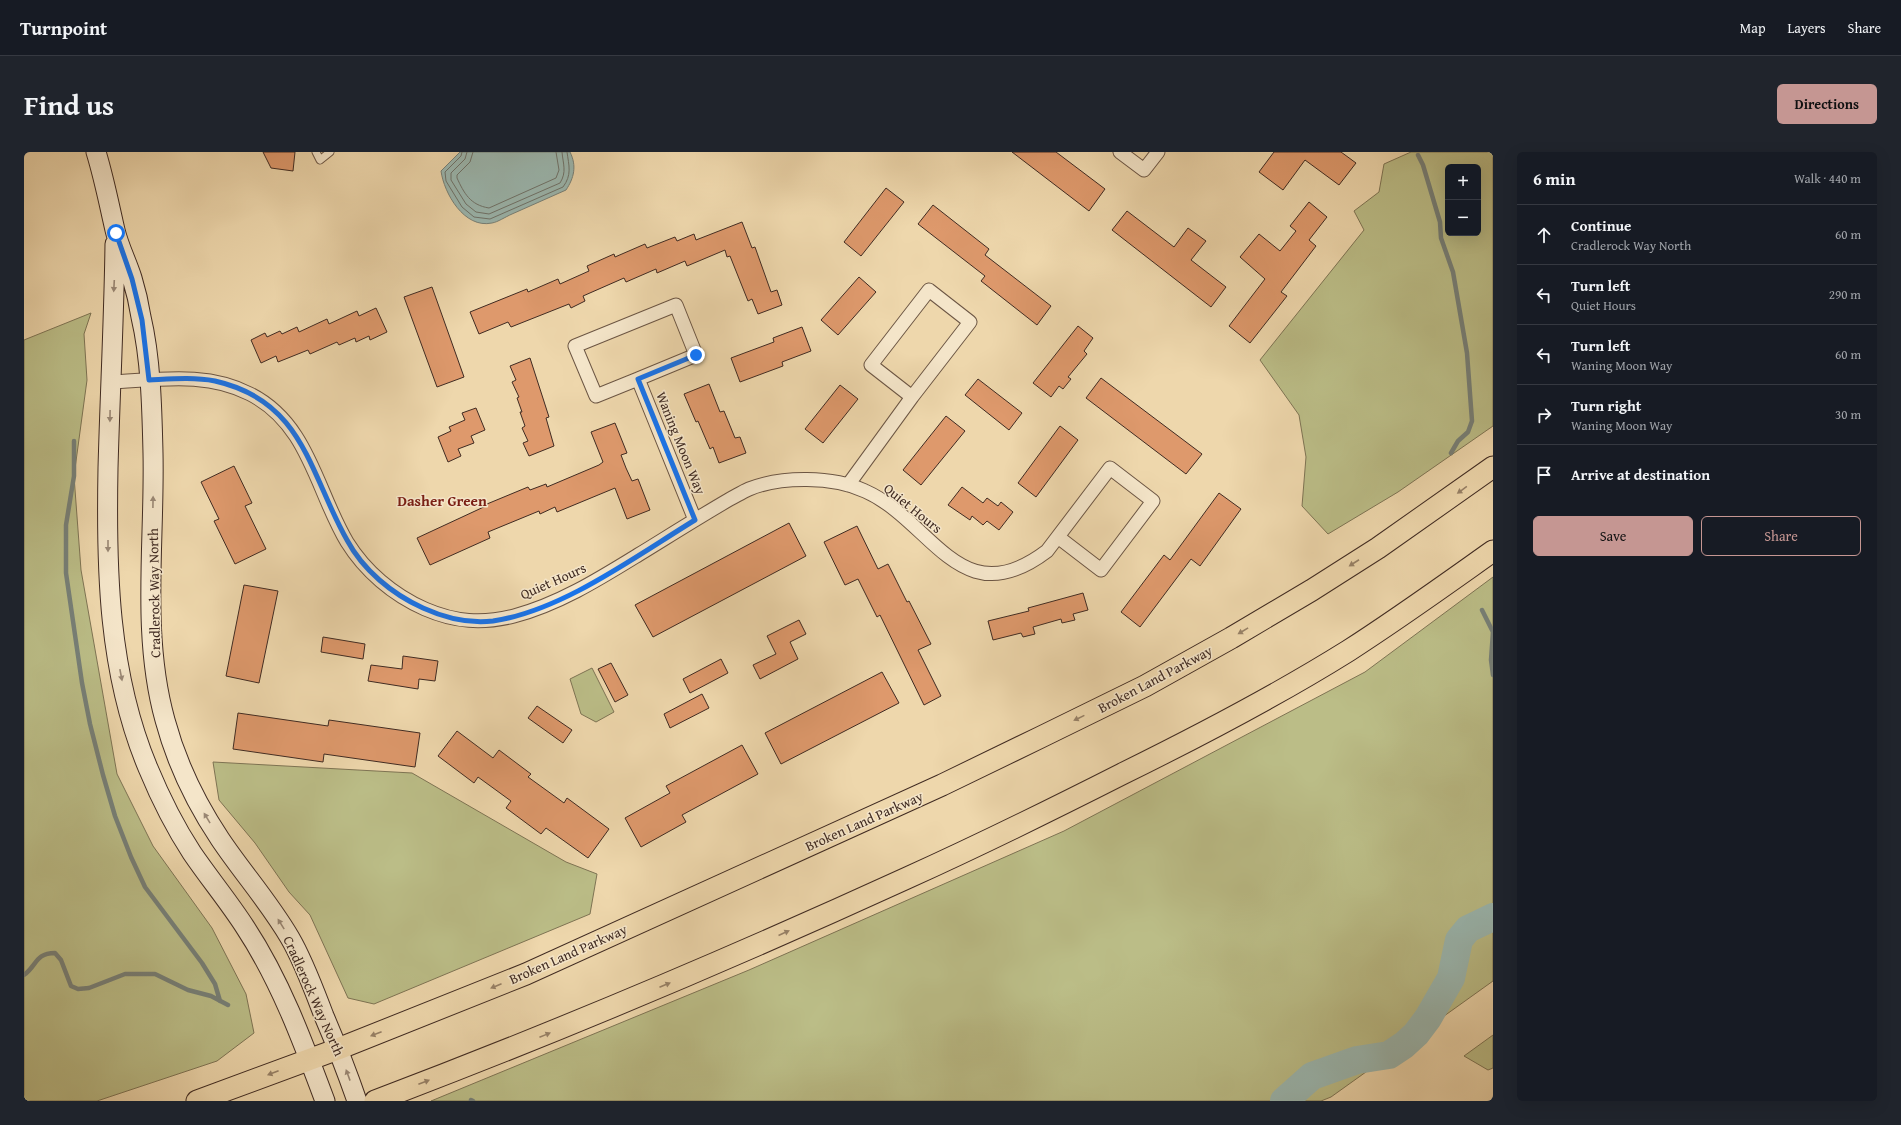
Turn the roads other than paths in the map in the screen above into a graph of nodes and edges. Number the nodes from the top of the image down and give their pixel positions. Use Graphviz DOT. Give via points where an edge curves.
graph roads {
  1 [pos="96,152"];
  2 [pos="316,152"];
  3 [pos="330,152"];
  4 [pos="1120,152"];
  5 [pos="1158,152"];
  6 [pos="116,233"];
  7 [pos="638,379"];
  8 [pos="149,380"];
  9 [pos="110,382"];
  10 [pos="912,397"];
  11 [pos="1493,467"];
  12 [pos="848,485"];
  13 [pos="695,520"];
  14 [pos="1058,537"];
  15 [pos="1493,551"];
  16 [pos="338,1048"];
  17 [pos="310,1060"];
  18 [pos="197,1101"];
  19 [pos="325,1101"];
  20 [pos="357,1101"];
  21 [pos="374,1101"];
  1 -- 6 [label="street, Cradlerock Way North" via="107,188"];
  2 -- 3 [label="lane" via="320,160"];
  4 -- 5 [label="street" via="1144,170"];
  6 -- 8 [label="street, Cradlerock Way North" via="132,279 142,320"];
  6 -- 9 [label="street, Cradlerock Way North, one-way"];
  7 -- 7 [label="street" via="696,355 676,305 575,346 596,396"];
  7 -- 13 [label="street, Waning Moon Way"];
  8 -- 9 [label="street, Quiet Hours"];
  8 -- 13 [label="street, Quiet Hours" via="190,378 232,386 251,394 279,414 305,449 338,524 361,560 392,591 415,605 458,621 493,621 545,606 583,588"];
  16 -- 8 [label="street, Cradlerock Way North, one-way" via="291,939 219,838 203,811 188,782 165,722 157,688 151,609 154,501"];
  9 -- 17 [label="street, Cradlerock Way North, one-way" via="108,565 116,650 135,731 147,766 178,829 265,959"];
  10 -- 10 [label="street" via="970,322 929,290 871,365"];
  10 -- 12 [label="street"];
  11 -- 16 [label="main road, Broken Land Parkway, one-way" via="1378,548 1312,590 1144,686 942,785 526,974"];
  12 -- 13 [label="street, Quiet Hours" via="807,479 768,484 749,489"];
  12 -- 14 [label="street, Quiet Hours" via="881,500 952,560 968,569 987,574 1005,573 1034,561 1047,551"];
  14 -- 14 [label="street, Quiet Hours" via="1110,468 1153,501 1101,570"];
  21 -- 15 [label="main road, one-way" via="494,1056 724,960 924,870 1067,801 1247,710 1418,605"];
  16 -- 17 [label="main road, Broken Land Parkway"];
  20 -- 16 [label="street, Cradlerock Way North, one-way"];
  17 -- 18 [label="main road, Broken Land Parkway, one-way"];
  17 -- 19 [label="street, Cradlerock Way North"];
}
